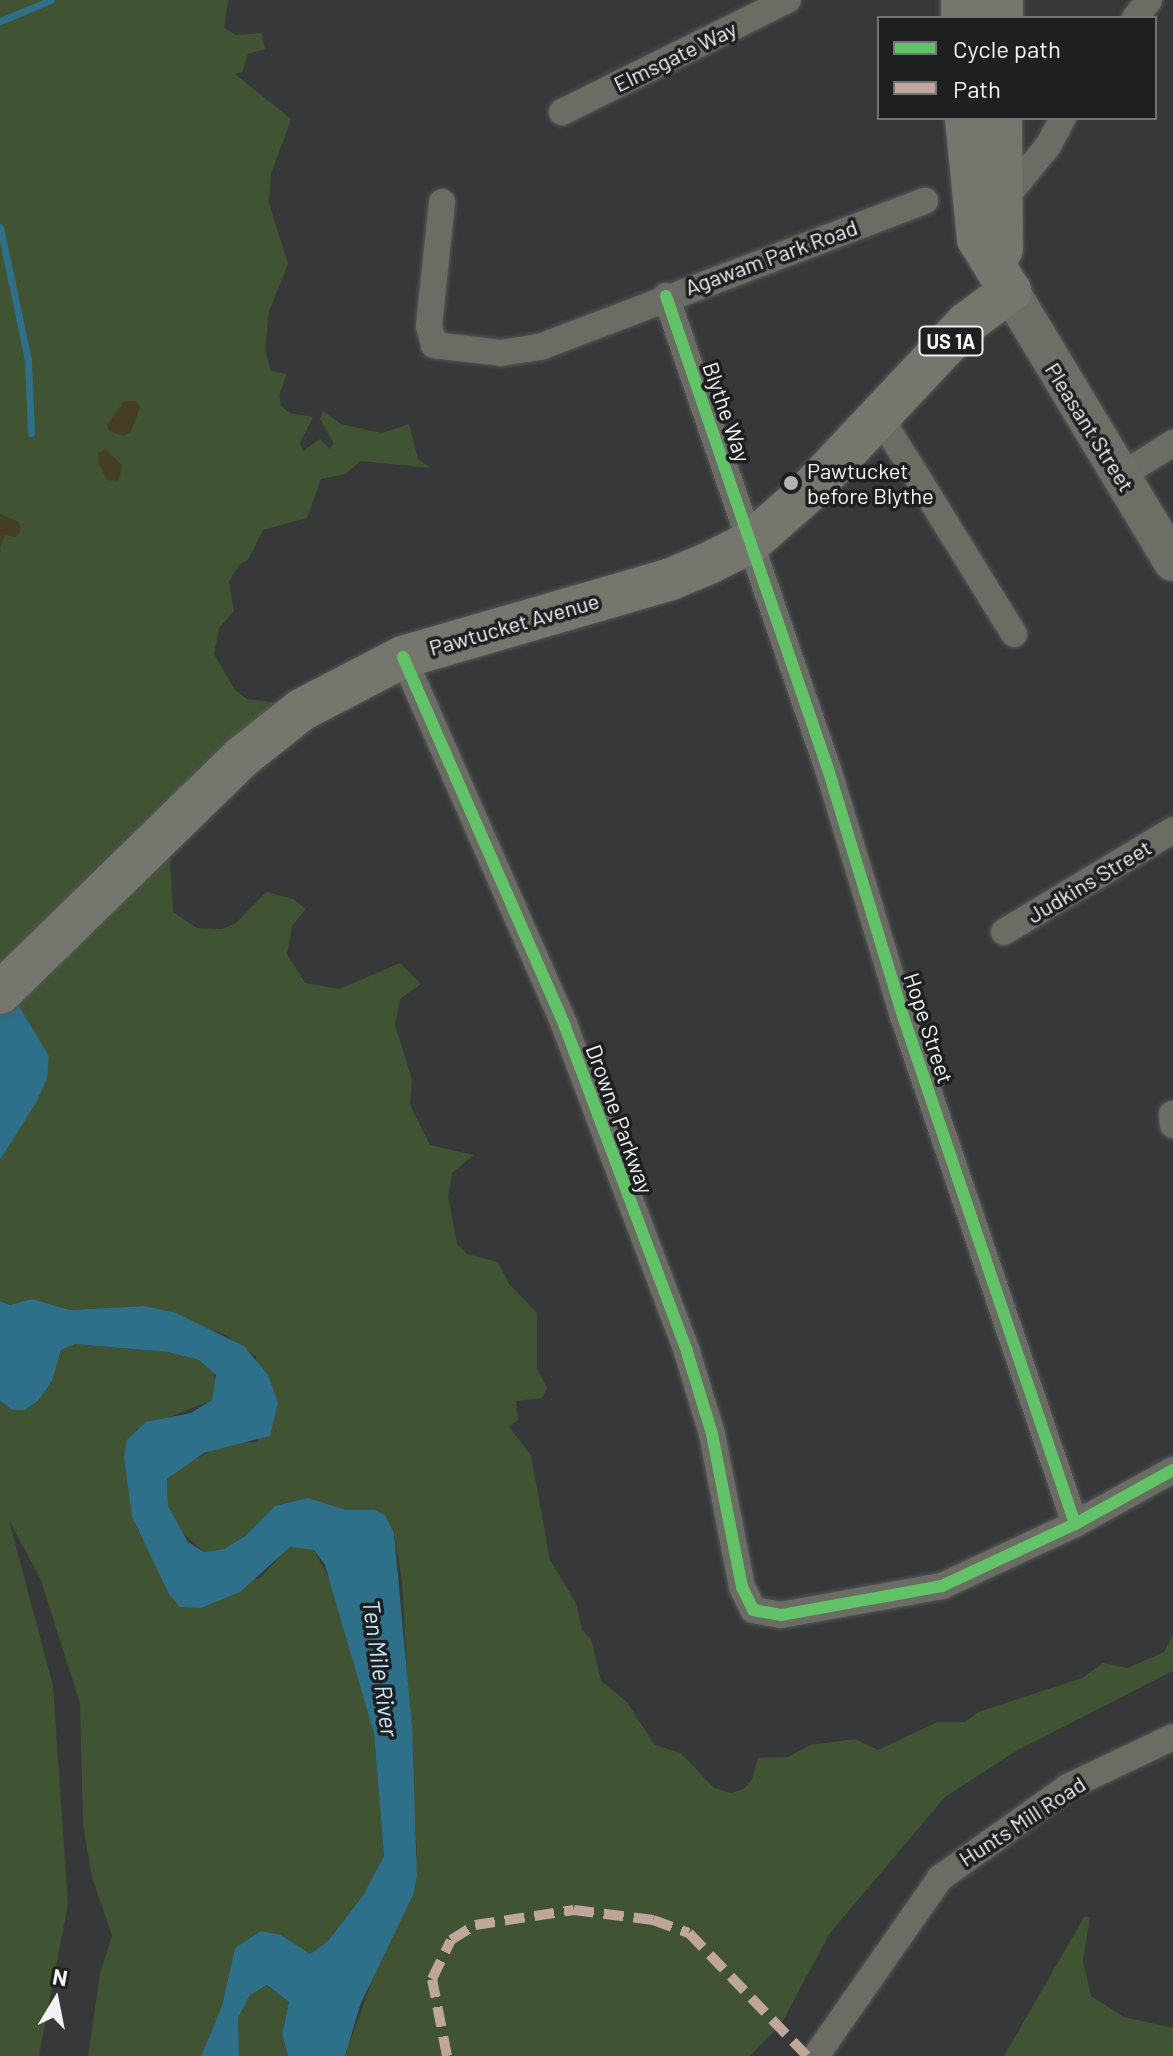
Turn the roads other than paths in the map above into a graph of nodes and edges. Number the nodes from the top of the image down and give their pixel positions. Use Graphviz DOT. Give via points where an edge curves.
graph roads {
  1 [pos="788,0"];
  2 [pos="1149,0"];
  3 [pos="1137,16"];
  4 [pos="562,112"];
  5 [pos="966,120"];
  6 [pos="1001,120"];
  7 [pos="1062,120"];
  8 [pos="925,201"];
  9 [pos="442,202"];
  10 [pos="1002,202"];
  11 [pos="1003,276"];
  12 [pos="666,296"];
  13 [pos="880,417"];
  14 [pos="1173,443"];
  15 [pos="1121,476"];
  16 [pos="751,542"];
  17 [pos="1173,562"];
  18 [pos="1014,634"];
  19 [pos="403,657"];
  20 [pos="1173,830"];
  21 [pos="1004,932"];
  22 [pos="11,982"];
  23 [pos="1172,1114"];
  24 [pos="1173,1125"];
  25 [pos="1173,1470"];
  26 [pos="1075,1524"];
  27 [pos="1173,1737"];
  28 [pos="816,2056"];
  1 -- 4 [label="street, Elmsgate Way"];
  2 -- 3 [label="street"];
  5 -- 11 [label="main road" via="978,239"];
  6 -- 10 [label="main road"];
  7 -- 10 [label="street" via="1048,146"];
  8 -- 12 [label="street, Agawam Park Road"];
  9 -- 12 [label="street, Agawam Park Road" via="429,326 434,345 501,353 540,347"];
  10 -- 11 [label="main road"];
  11 -- 13 [label="main road, Pawtucket Avenue / US 1A"];
  11 -- 15 [label="main road, Pleasant Street"];
  12 -- 16 [label="street, Blythe Way"];
  13 -- 16 [label="main road, Pawtucket Avenue / US 1A"];
  13 -- 18 [label="street"];
  14 -- 15 [label="street"];
  15 -- 17 [label="main road, Pleasant Street"];
  16 -- 19 [label="main road, Pawtucket Avenue / US 1A" via="671,579"];
  16 -- 26 [label="street, Hope Street" via="903,1016"];
  19 -- 22 [label="main road, Pawtucket Avenue / US 1A" via="333,692 271,733"];
  19 -- 26 [label="street, Drowne Parkway" via="564,1024 687,1352 712,1434 742,1587 753,1610 781,1615 942,1586"];
  20 -- 21 [label="street, Judkins Street"];
  23 -- 24 [label="street"];
  25 -- 26 [label="street"];
  27 -- 28 [label="street, Hunts Mill Road" via="1068,1787 940,1878"];
}
